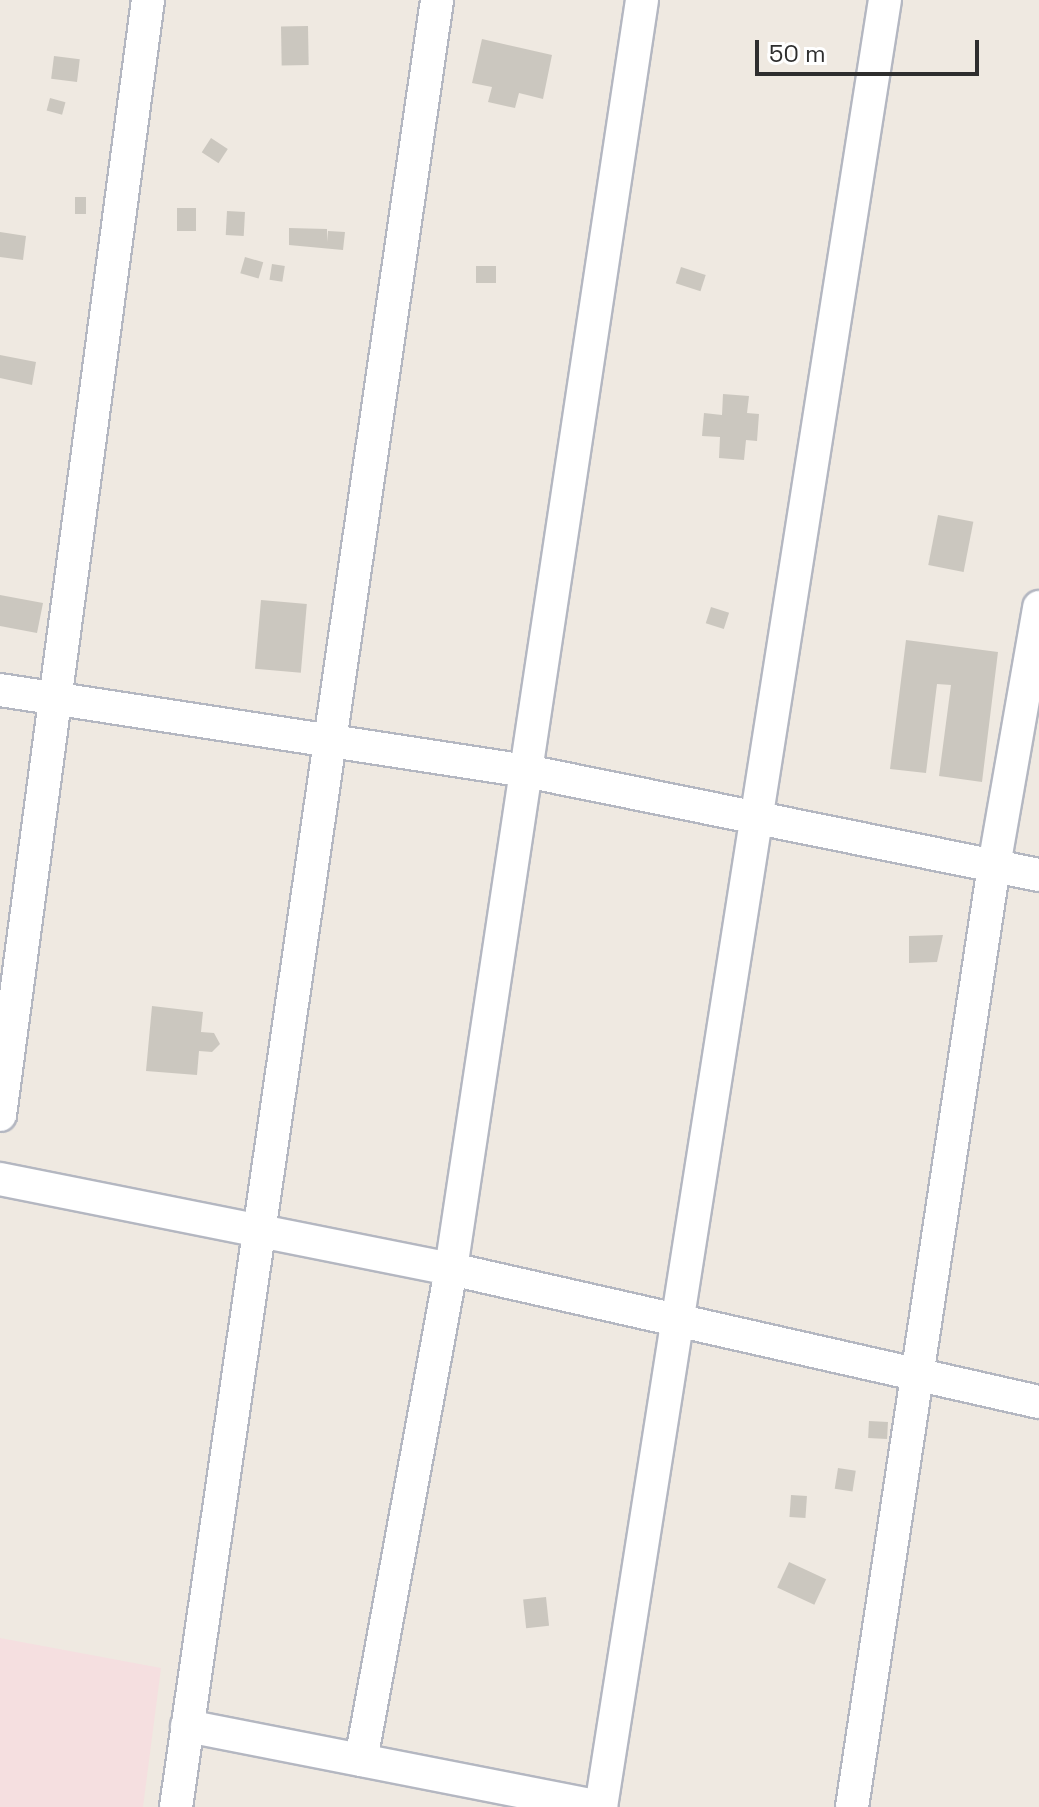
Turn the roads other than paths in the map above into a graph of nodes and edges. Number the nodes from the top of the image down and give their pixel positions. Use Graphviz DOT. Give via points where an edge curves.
graph roads {
  1 [pos="148,0"];
  2 [pos="437,0"];
  3 [pos="642,0"];
  4 [pos="885,0"];
  5 [pos="1039,607"];
  6 [pos="0,690"];
  7 [pos="54,698"];
  8 [pos="330,738"];
  9 [pos="526,771"];
  10 [pos="758,817"];
  11 [pos="994,866"];
  12 [pos="1039,875"];
  13 [pos="0,1115"];
  14 [pos="0,1179"];
  15 [pos="259,1230"];
  16 [pos="451,1269"];
  17 [pos="677,1324"];
  18 [pos="917,1377"];
  19 [pos="1039,1402"];
  20 [pos="187,1726"];
  21 [pos="361,1760"];
  22 [pos="176,1807"];
  23 [pos="601,1807"];
  24 [pos="852,1807"];
  1 -- 7 [label="street"];
  2 -- 8 [label="street"];
  3 -- 9 [label="street"];
  4 -- 10 [label="street"];
  5 -- 11 [label="street"];
  6 -- 7 [label="street"];
  7 -- 8 [label="street"];
  7 -- 13 [label="street"];
  8 -- 9 [label="street"];
  8 -- 15 [label="street"];
  9 -- 10 [label="street"];
  9 -- 16 [label="street"];
  10 -- 11 [label="street"];
  10 -- 17 [label="street"];
  11 -- 12 [label="street"];
  11 -- 18 [label="street"];
  14 -- 15 [label="street"];
  15 -- 16 [label="street"];
  15 -- 20 [label="street"];
  16 -- 17 [label="street"];
  16 -- 21 [label="street"];
  17 -- 18 [label="street"];
  17 -- 23 [label="street"];
  18 -- 19 [label="street"];
  18 -- 24 [label="street"];
  20 -- 21 [label="street"];
  20 -- 22 [label="street"];
  21 -- 23 [label="street"];
}
